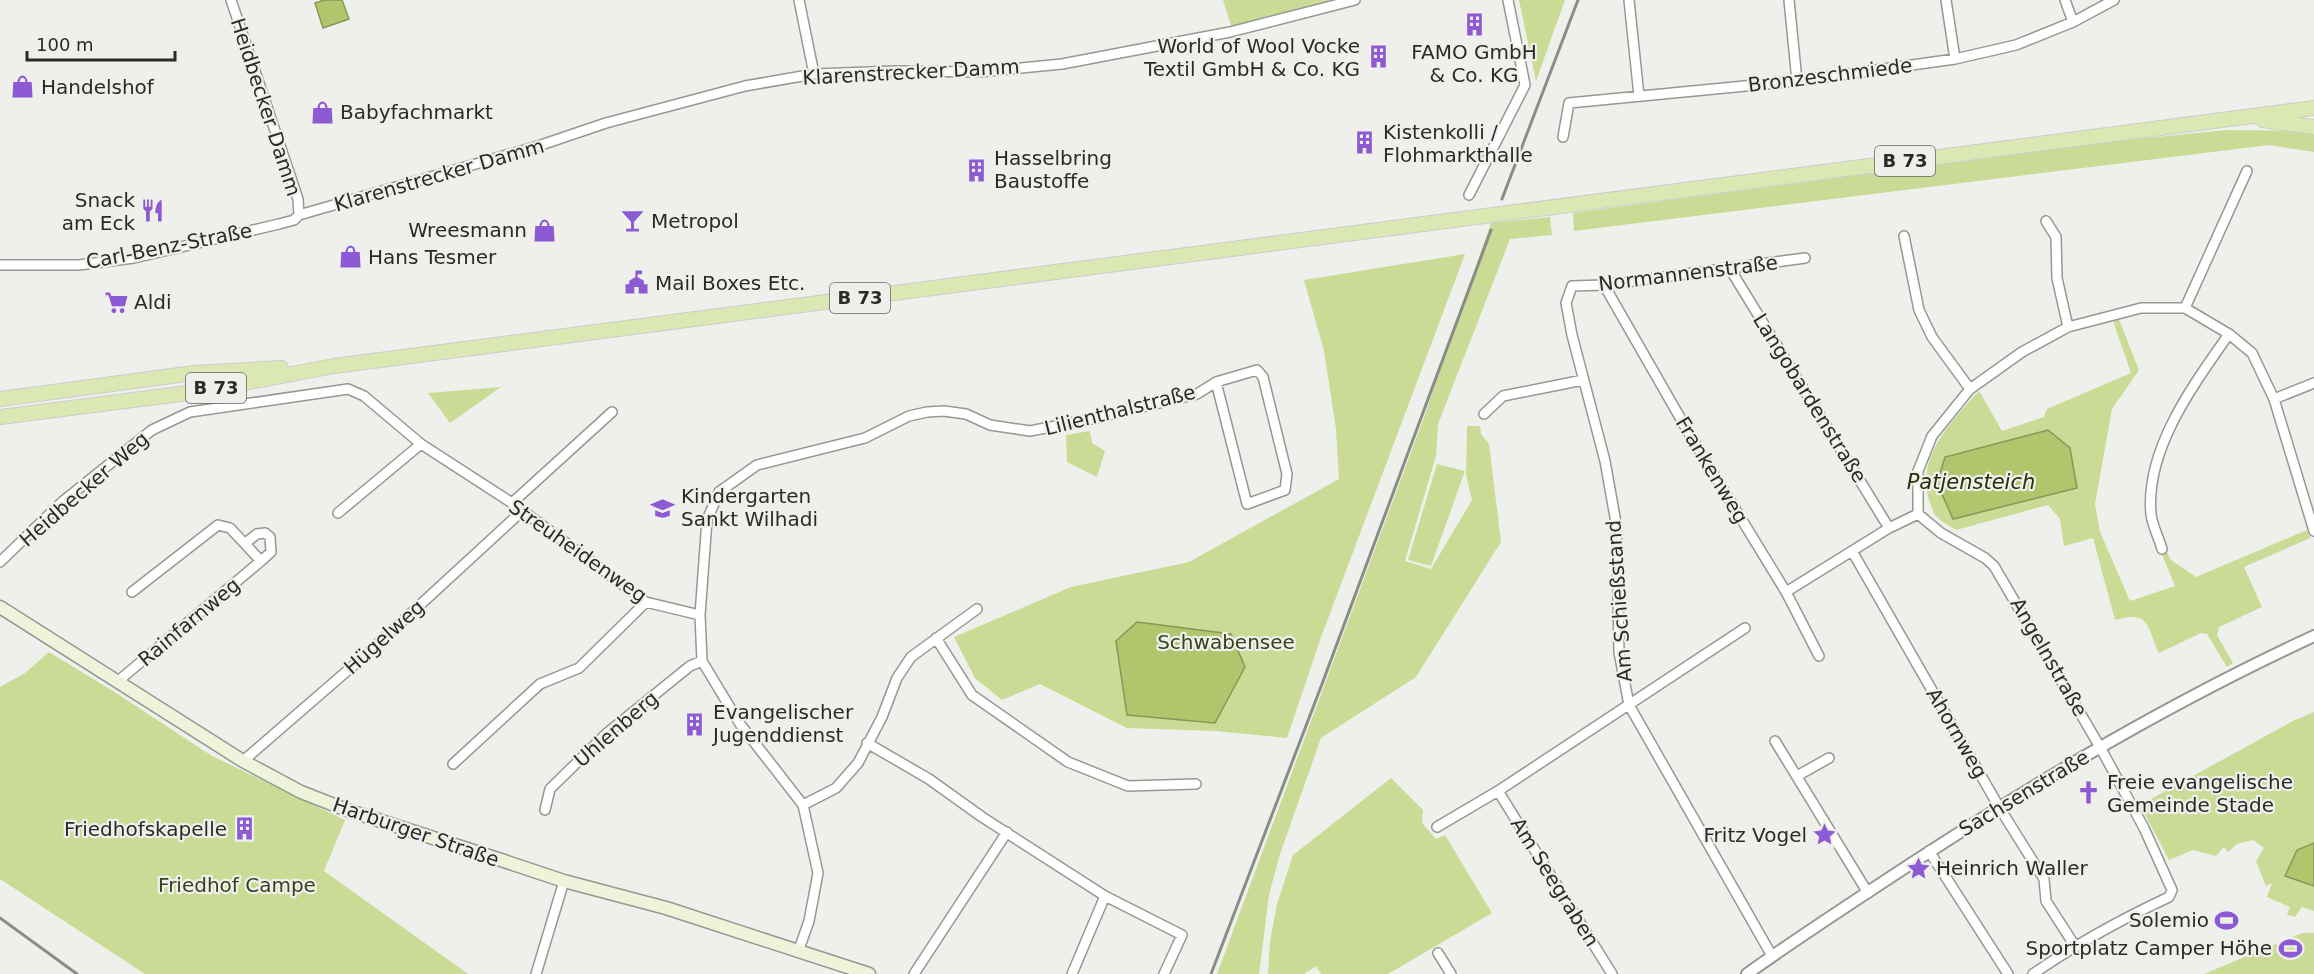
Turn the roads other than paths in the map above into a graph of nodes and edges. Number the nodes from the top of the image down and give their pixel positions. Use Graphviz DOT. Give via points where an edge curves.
graph roads {
  1 [pos="231,0"];
  2 [pos="799,0"];
  3 [pos="1355,0"];
  4 [pos="1508,0"];
  5 [pos="1629,0"];
  6 [pos="1789,0"];
  7 [pos="1946,0"];
  8 [pos="2065,0"];
  9 [pos="2114,0"];
  10 [pos="2073,22"];
  11 [pos="1955,59"];
  12 [pos="814,74"];
  13 [pos="1797,81"];
  14 [pos="1639,96"];
  15 [pos="2314,108"];
  16 [pos="2244,117"];
  17 [pos="2314,127"];
  18 [pos="1563,137"];
  19 [pos="2247,171"];
  20 [pos="1469,195"];
  21 [pos="299,214"];
  22 [pos="2046,220"];
  23 [pos="1904,236"];
  24 [pos="1805,258"];
  25 [pos="0,265"];
  26 [pos="1730,268"];
  27 [pos="1604,285"];
  28 [pos="1572,286"];
  29 [pos="2185,308"];
  30 [pos="2068,327"];
  31 [pos="2229,334"];
  32 [pos="334,366"];
  33 [pos="1583,380"];
  34 [pos="1216,382"];
  35 [pos="2314,383"];
  36 [pos="1970,388"];
  37 [pos="0,399"];
  38 [pos="2274,399"];
  39 [pos="379,408"];
  40 [pos="612,412"];
  41 [pos="1484,414"];
  42 [pos="0,417"];
  43 [pos="421,444"];
  44 [pos="512,503"];
  45 [pos="522,511"];
  46 [pos="338,513"];
  47 [pos="1918,514"];
  48 [pos="1889,528"];
  49 [pos="2314,531"];
  50 [pos="247,545"];
  51 [pos="2162,549"];
  52 [pos="1852,551"];
  53 [pos="261,561"];
  54 [pos="0,562"];
  55 [pos="132,592"];
  56 [pos="1786,592"];
  57 [pos="646,602"];
  58 [pos="0,607"];
  59 [pos="977,609"];
  60 [pos="700,615"];
  61 [pos="1745,628"];
  62 [pos="2314,636"];
  63 [pos="936,638"];
  64 [pos="1819,656"];
  65 [pos="702,661"];
  66 [pos="117,682"];
  67 [pos="1629,705"];
  68 [pos="1775,741"];
  69 [pos="867,743"];
  70 [pos="2100,747"];
  71 [pos="1829,758"];
  72 [pos="243,761"];
  73 [pos="453,764"];
  74 [pos="1797,776"];
  75 [pos="1196,784"];
  76 [pos="1498,791"];
  77 [pos="803,805"];
  78 [pos="1999,807"];
  79 [pos="544,810"];
  80 [pos="1437,827"];
  81 [pos="1007,832"];
  82 [pos="1929,851"];
  83 [pos="564,881"];
  84 [pos="1868,893"];
  85 [pos="1105,896"];
  86 [pos="2075,946"];
  87 [pos="798,952"];
  88 [pos="1438,953"];
  89 [pos="1772,956"];
  90 [pos="536,974"];
  91 [pos="869,974"];
  92 [pos="914,974"];
  93 [pos="1072,974"];
  94 [pos="1164,974"];
  95 [pos="1452,974"];
  96 [pos="1612,974"];
  97 [pos="1747,974"];
  98 [pos="2008,974"];
  99 [pos="2033,974"];
  1 -- 21 [label="street, Heidbecker Damm" via="298,199"];
  2 -- 12 [label="street"];
  3 -- 12 [label="street, Klarenstrecker Damm" via="1230,32 1062,64 979,72"];
  4 -- 20 [label="street" via="1525,85"];
  5 -- 14 [label="street"];
  6 -- 13 [label="street"];
  7 -- 11 [label="street"];
  8 -- 10 [label="street"];
  9 -- 10 [label="street, Bronzeschmiede"];
  10 -- 11 [label="street, Bronzeschmiede" via="2016,45"];
  11 -- 13 [label="street, Bronzeschmiede"];
  12 -- 21 [label="street, Klarenstrecker Damm" via="668,105"];
  13 -- 14 [label="street, Bronzeschmiede"];
  14 -- 18 [label="street, Bronzeschmiede" via="1569,103"];
  15 -- 16 [label="main road, B 73"];
  16 -- 17 [label="main road"];
  16 -- 32 [label="main road, B 73"];
  19 -- 29 [label="street"];
  21 -- 25 [label="street, Carl-Benz-Straße" via="294,220 279,224 134,258 79,265"];
  22 -- 30 [label="street" via="2056,237 2057,278"];
  23 -- 36 [label="street" via="1919,310 1932,337"];
  24 -- 26 [label="street, Normannenstraße"];
  26 -- 27 [label="street, Normannenstraße"];
  26 -- 48 [label="street, Langobardenstraße"];
  27 -- 28 [label="street, Normannenstraße"];
  27 -- 56 [label="street, Frankenweg"];
  28 -- 33 [label="street, Am Schießstand" via="1566,303"];
  29 -- 30 [label="street" via="2141,308"];
  29 -- 31 [label="street"];
  30 -- 36 [label="street" via="2022,352"];
  31 -- 38 [label="street" via="2252,353"];
  31 -- 51 [label="street" via="2196,381 2167,433 2153,474 2151,514"];
  32 -- 37 [label="main road, B 73" via="194,374"];
  32 -- 42 [label="main road, B 73" via="185,394"];
  33 -- 41 [label="street" via="1503,396"];
  33 -- 67 [label="street, Am Schießstand" via="1615,517 1619,652"];
  34 -- 34 [label="street, Lilienthalstraße" via="1257,370 1263,377 1287,474 1285,489 1247,504"];
  34 -- 60 [label="street, Lilienthalstraße" via="1197,394 1030,431 990,425 966,414 927,412 909,416 865,438 758,465 719,492 707,520"];
  35 -- 38 [label="street"];
  36 -- 47 [label="street" via="1932,436 1918,471"];
  38 -- 49 [label="street"];
  39 -- 43 [label="street, Streuheidenweg"];
  39 -- 54 [label="street, Heidbecker Weg" via="348,389 190,412 152,430 62,502"];
  40 -- 44 [label="street"];
  43 -- 44 [label="street, Streuheidenweg"];
  43 -- 46 [label="street"];
  44 -- 45 [label="street, Streuheidenweg"];
  45 -- 57 [label="street, Streuheidenweg"];
  45 -- 72 [label="street, Hügelweg"];
  47 -- 48 [label="street"];
  47 -- 70 [label="street, Angelnstraße" via="1995,566"];
  48 -- 52 [label="street"];
  50 -- 53 [label="street"];
  50 -- 53 [label="street" via="257,534 270,537 271,552"];
  50 -- 55 [label="street" via="230,528 218,525"];
  52 -- 56 [label="street"];
  52 -- 78 [label="street, Ahornweg"];
  53 -- 66 [label="street, Rainfarnweg"];
  56 -- 64 [label="street, Frankenweg"];
  57 -- 60 [label="street, Streuheidenweg"];
  57 -- 73 [label="street" via="579,668 540,684"];
  58 -- 66 [label="main road, Harburger Straße"];
  59 -- 63 [label="street"];
  60 -- 65 [label="street"];
  61 -- 67 [label="street"];
  62 -- 70 [label="street, Sachsenstraße" via="2158,713"];
  63 -- 69 [label="street" via="911,657 897,678"];
  63 -- 75 [label="street" via="972,695 1068,762 1128,786"];
  65 -- 77 [label="street" via="740,724"];
  65 -- 79 [label="street, Uhlenberg" via="690,666 606,734 550,789"];
  66 -- 72 [label="main road, Harburger Straße"];
  67 -- 76 [label="street"];
  67 -- 89 [label="street, Am Schießstand"];
  68 -- 74 [label="street"];
  69 -- 77 [label="street" via="858,763 836,789"];
  69 -- 81 [label="street"];
  70 -- 78 [label="street, Sachsenstraße"];
  70 -- 86 [label="street, Angelnstraße" via="2172,890 2169,897"];
  71 -- 74 [label="street"];
  72 -- 83 [label="main road, Harburger Straße" via="301,792 347,810"];
  74 -- 84 [label="street"];
  76 -- 80 [label="street"];
  76 -- 96 [label="street, Am Seegraben"];
  77 -- 87 [label="street" via="818,873 809,921"];
  78 -- 82 [label="street, Sachsenstraße"];
  78 -- 86 [label="street, Ahornweg" via="2044,879 2046,901"];
  81 -- 85 [label="street"];
  81 -- 92 [label="street"];
  82 -- 84 [label="street, Sachsenstraße"];
  82 -- 98 [label="street"];
  83 -- 87 [label="main road, Harburger Straße" via="666,908"];
  83 -- 90 [label="street"];
  84 -- 89 [label="street, Sachsenstraße"];
  85 -- 93 [label="street"];
  85 -- 94 [label="street" via="1182,935"];
  86 -- 99 [label="street"];
  87 -- 91 [label="main road, Harburger Straße"];
  88 -- 95 [label="street"];
  89 -- 97 [label="street, Sachsenstraße"];
}
